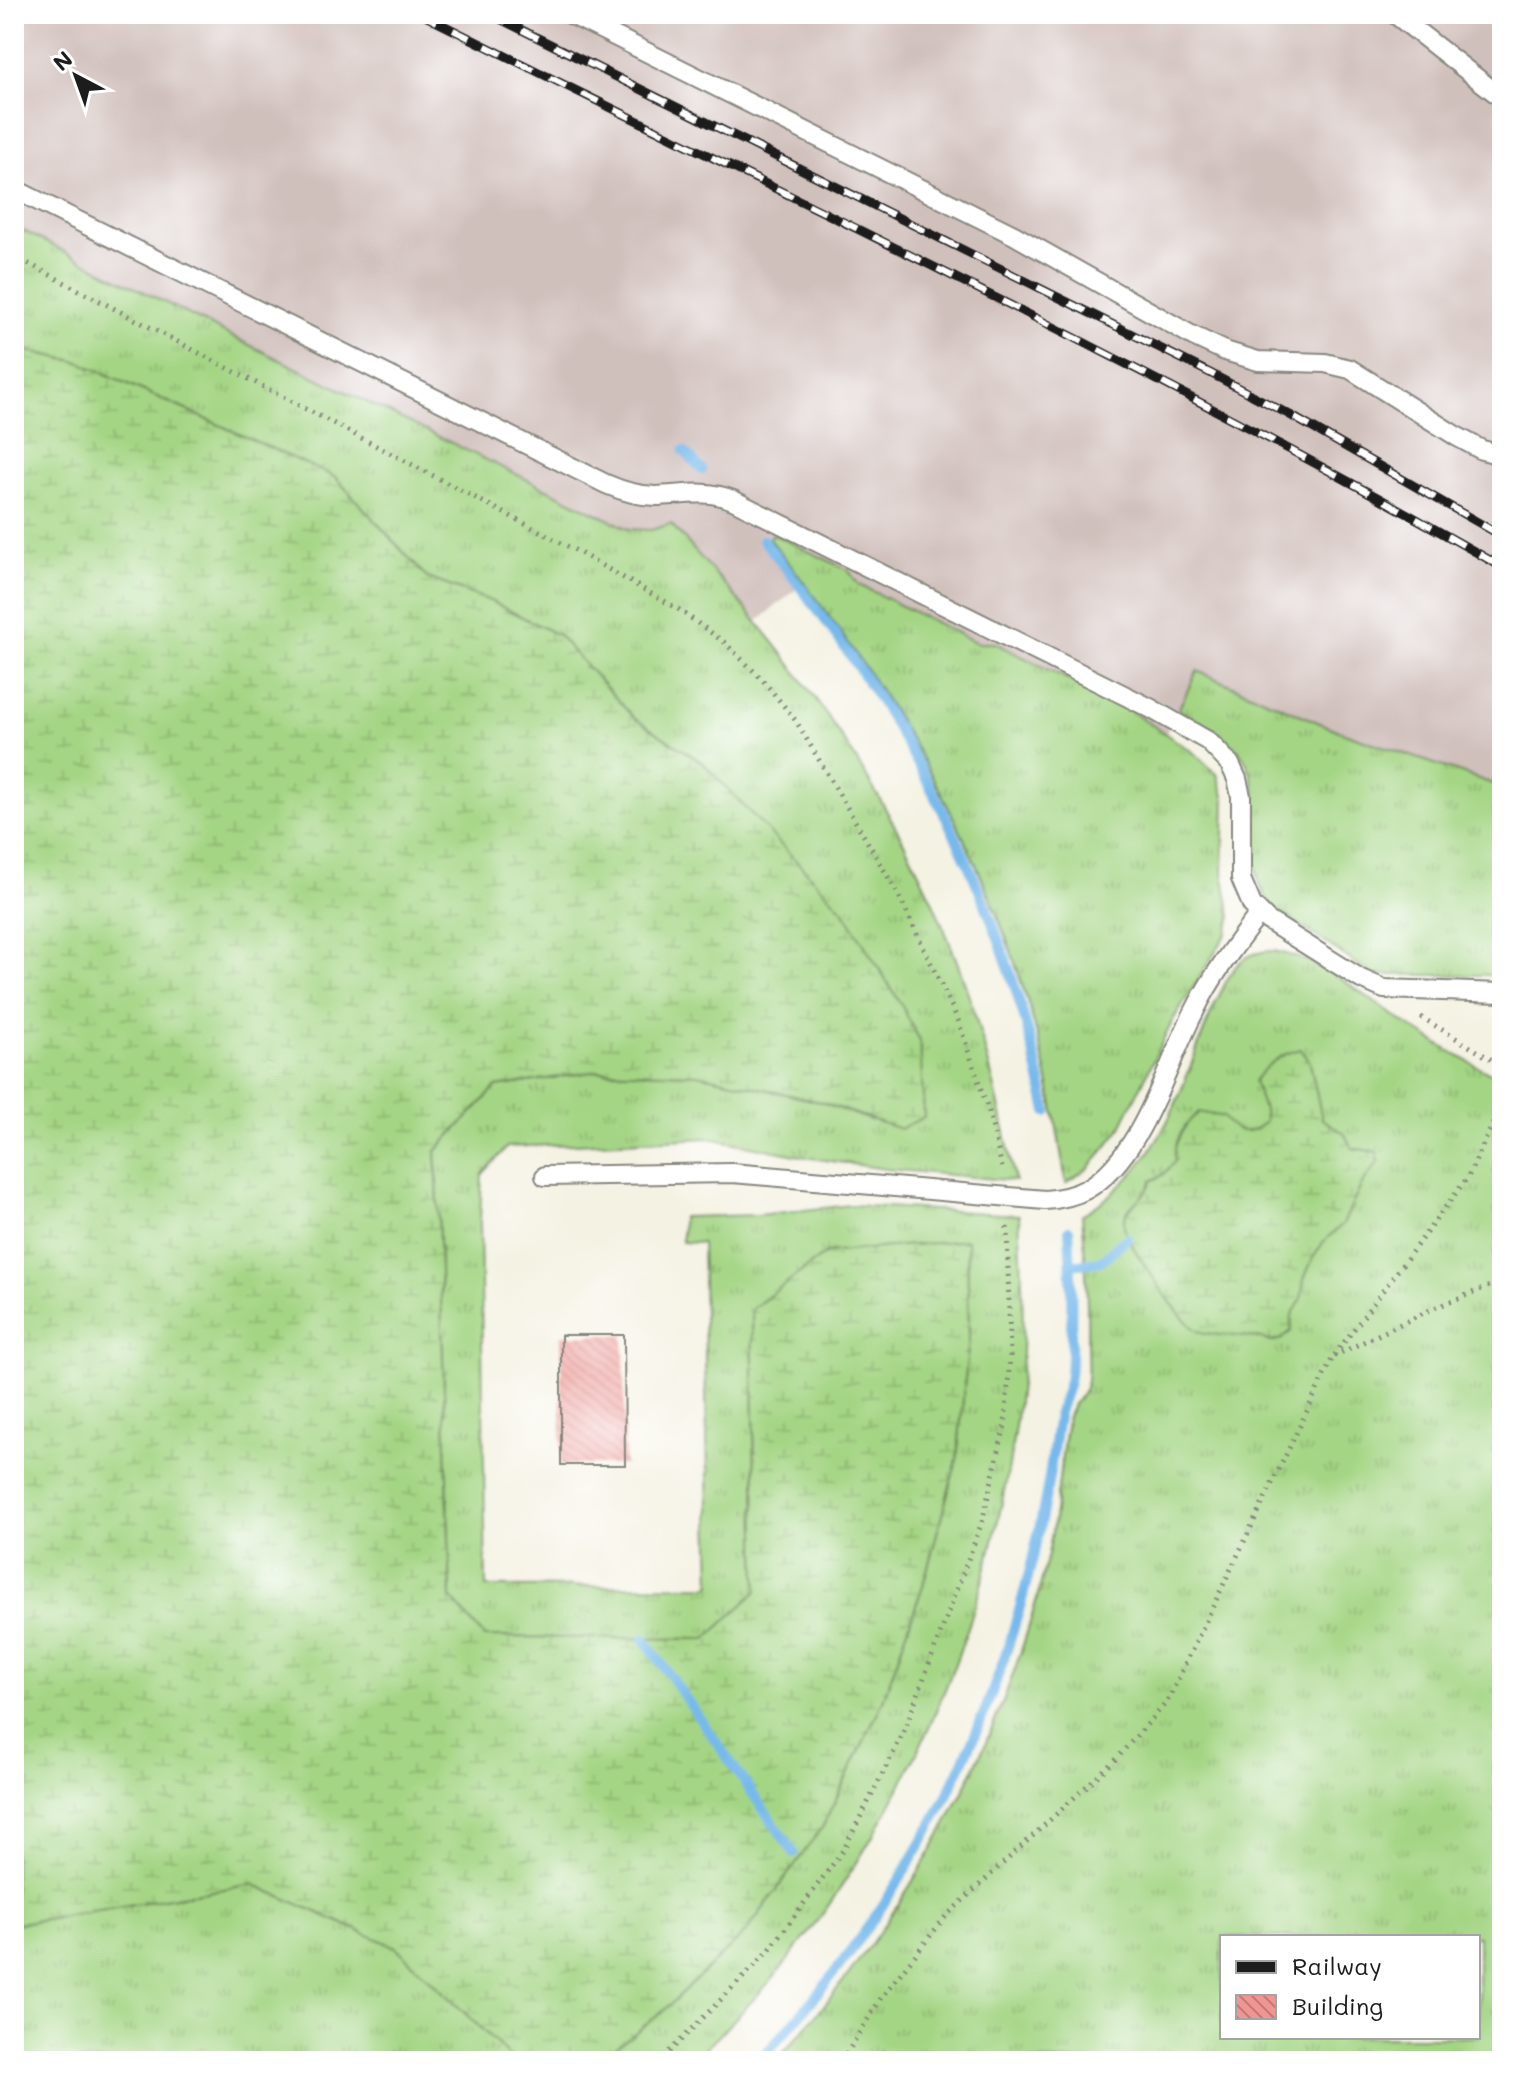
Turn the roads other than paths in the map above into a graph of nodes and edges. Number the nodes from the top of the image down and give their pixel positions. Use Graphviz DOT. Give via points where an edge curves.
graph roads {
  1 [pos="570,14"];
  2 [pos="1395,14"];
  3 [pos="1502,98"];
  4 [pos="14,189"];
  5 [pos="1502,455"];
  6 [pos="1259,914"];
  7 [pos="1502,993"];
  8 [pos="545,1176"];
  1 -- 5 [label="lane" via="1014,235 1214,346 1258,361 1350,369 1456,436"];
  2 -- 3 [label="lane"];
  4 -- 6 [label="lane" via="596,479 634,494 702,492 733,500 1201,737 1220,751 1237,779 1241,879"];
  6 -- 7 [label="lane" via="1384,989"];
  6 -- 8 [label="lane" via="1206,990 1142,1124 1103,1176 1082,1192 1045,1200 732,1173"];
}
